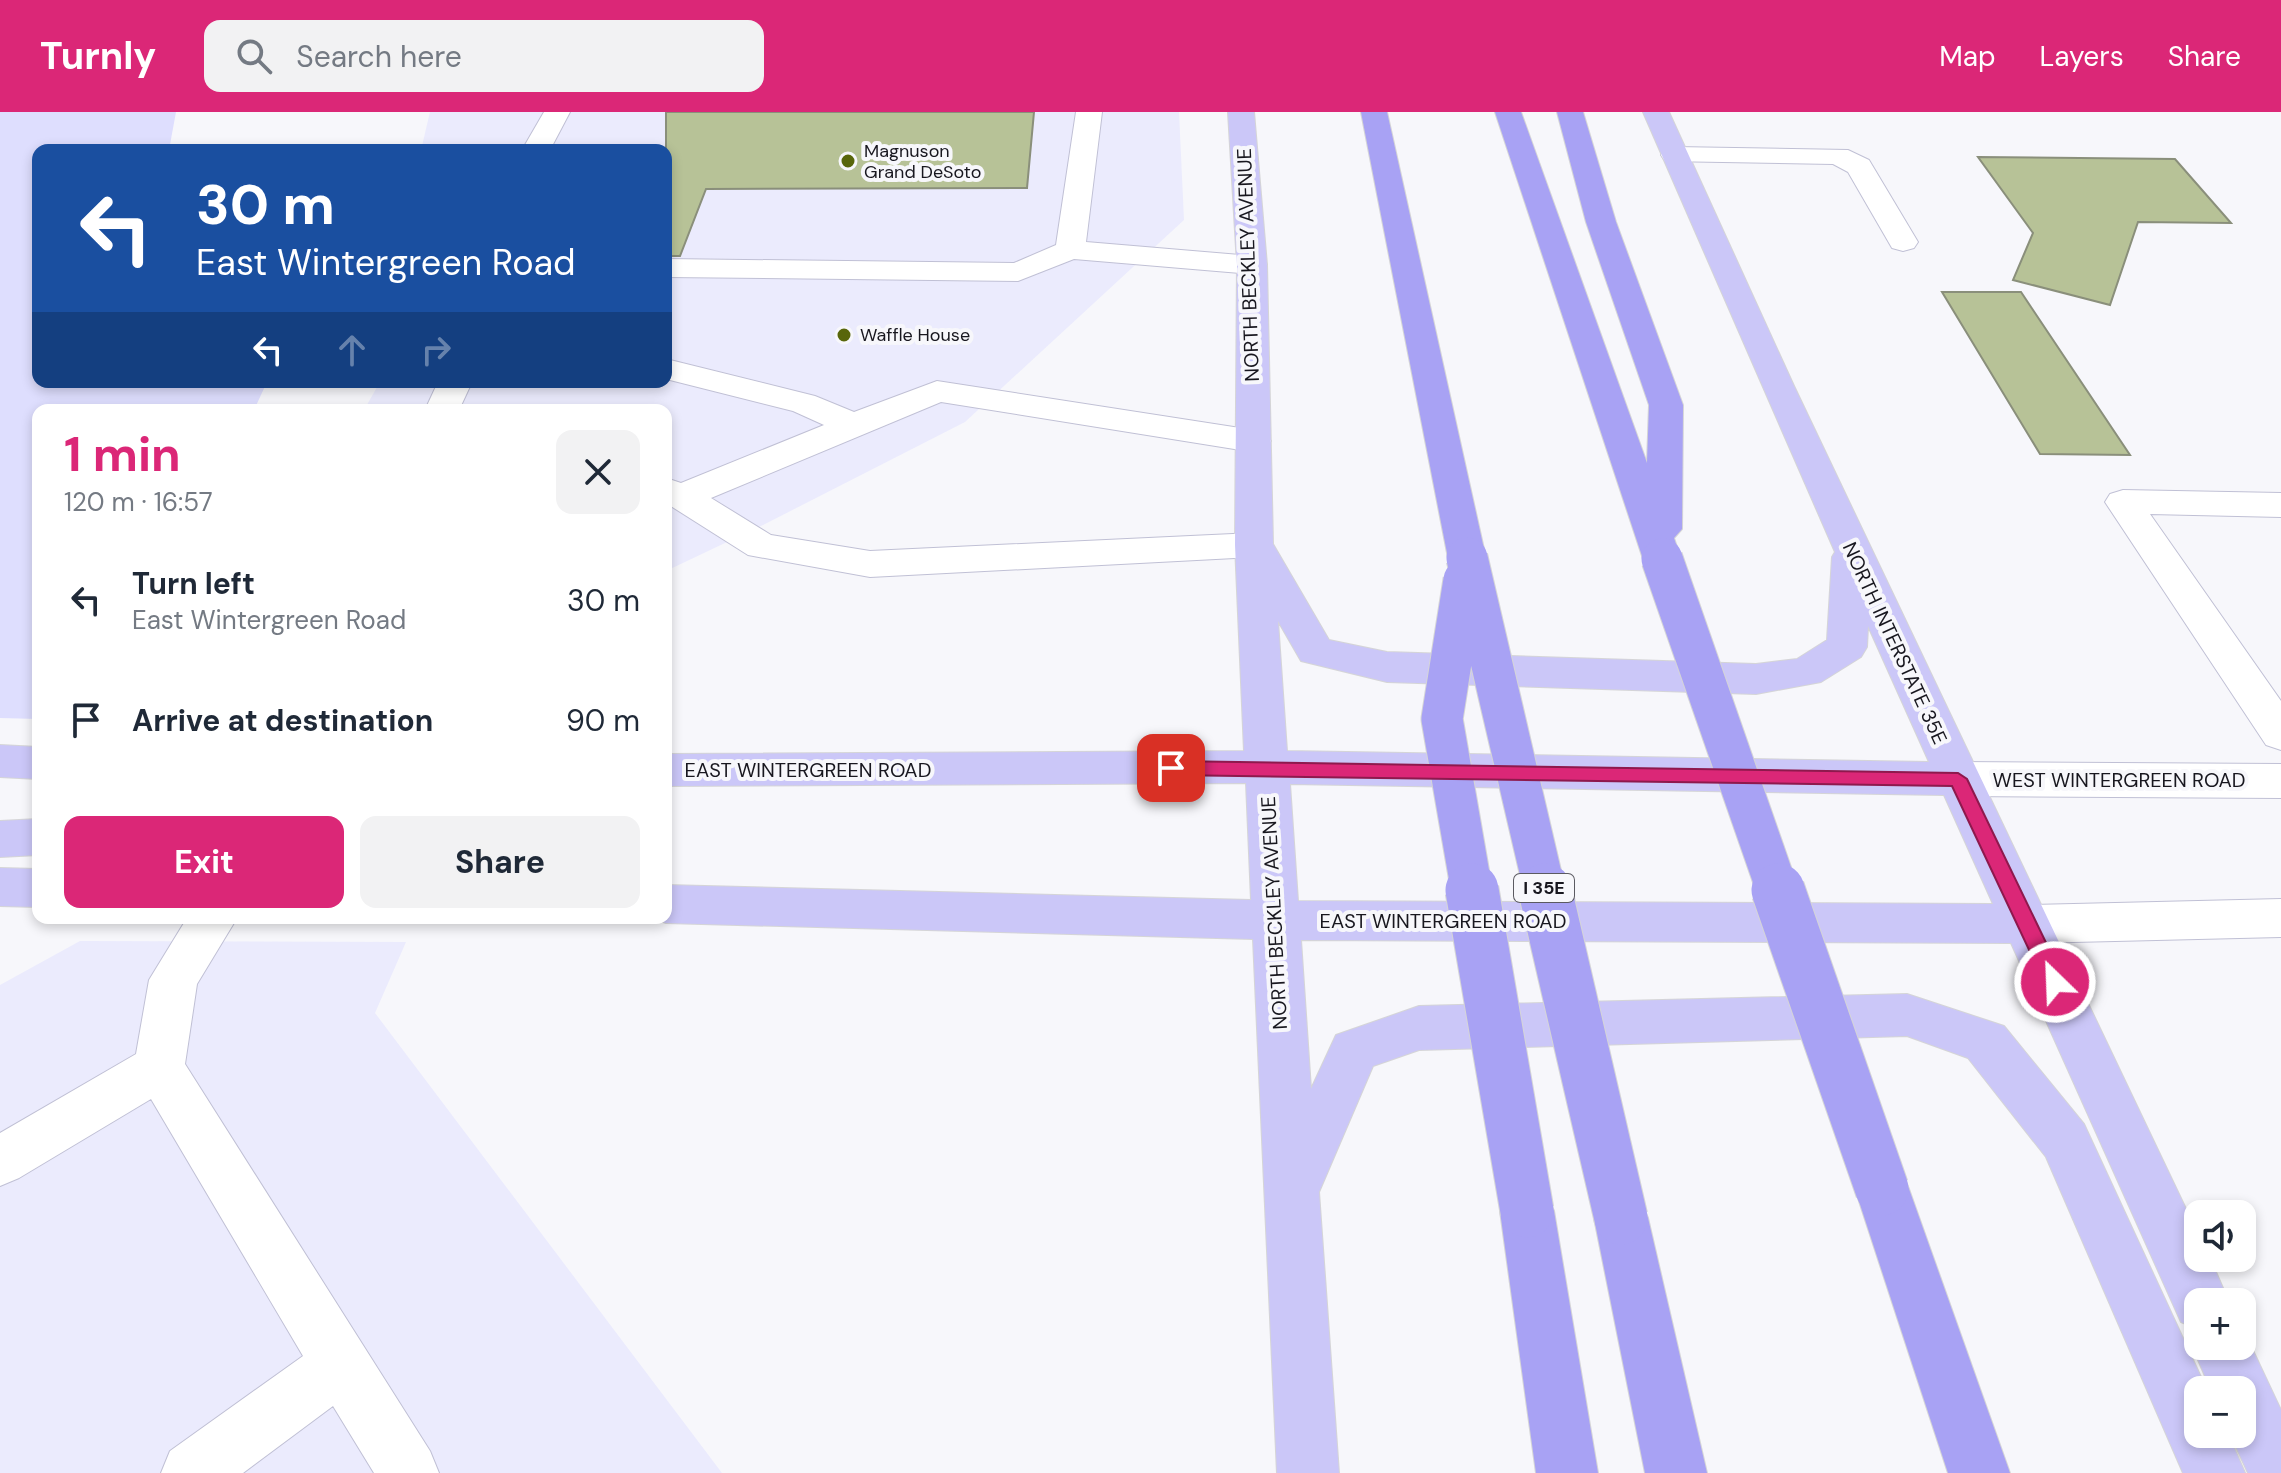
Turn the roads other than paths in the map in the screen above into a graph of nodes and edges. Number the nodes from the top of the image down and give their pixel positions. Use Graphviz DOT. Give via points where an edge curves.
graph roads {
  1 [pos="557,112"];
  2 [pos="1089,112"];
  3 [pos="1241,112"];
  4 [pos="1357,112"];
  5 [pos="1374,112"];
  6 [pos="1508,112"];
  7 [pos="1570,112"];
  8 [pos="1656,112"];
  9 [pos="539,144"];
  10 [pos="1675,155"];
  11 [pos="1398,229"];
  12 [pos="1903,242"];
  13 [pos="1070,250"];
  14 [pos="1252,265"];
  15 [pos="672,268"];
  16 [pos="672,371"];
  17 [pos="854,425"];
  18 [pos="1253,441"];
  19 [pos="674,493"];
  20 [pos="2281,505"];
  21 [pos="1254,545"];
  22 [pos="1851,548"];
  23 [pos="1467,558"];
  24 [pos="1662,559"];
  25 [pos="2281,734"];
  26 [pos="0,761"];
  27 [pos="32,763"];
  28 [pos="1265,767"];
  29 [pos="672,770"];
  30 [pos="1958,779"];
  31 [pos="2281,781"];
  32 [pos="32,837"];
  33 [pos="0,839"];
  34 [pos="0,887"];
  35 [pos="32,888"];
  36 [pos="672,904"];
  37 [pos="2281,918"];
  38 [pos="1275,920"];
  39 [pos="209,924"];
  40 [pos="2028,924"];
  41 [pos="159,1067"];
  42 [pos="0,1161"];
  43 [pos="1290,1195"];
  44 [pos="2195,1288"];
  45 [pos="341,1364"];
  46 [pos="2256,1423"];
  47 [pos="192,1473"];
  48 [pos="408,1473"];
  49 [pos="1308,1473"];
  50 [pos="1567,1473"];
  51 [pos="1676,1473"];
  52 [pos="1979,1473"];
  53 [pos="2214,1473"];
  54 [pos="2279,1473"];
  1 -- 9 [label="street"];
  2 -- 13 [label="street"];
  3 -- 14 [label="main road, NORTH BECKLEY AVENUE"];
  4 -- 11 [label="highway"];
  5 -- 11 [label="highway, I 35E"];
  6 -- 24 [label="highway"];
  7 -- 24 [label="highway" via="1601,222 1666,405"];
  8 -- 10 [label="main road, NORTH INTERSTATE 35E"];
  10 -- 12 [label="street" via="1838,156 1859,166"];
  10 -- 22 [label="main road, NORTH INTERSTATE 35E"];
  11 -- 23 [label="highway, I 35E"];
  13 -- 14 [label="street"];
  13 -- 15 [label="street" via="1018,272"];
  14 -- 18 [label="main road, NORTH BECKLEY AVENUE"];
  16 -- 17 [label="street" via="803,403"];
  17 -- 18 [label="street" via="937,391"];
  17 -- 19 [label="street"];
  18 -- 21 [label="main road, NORTH BECKLEY AVENUE"];
  19 -- 21 [label="street" via="761,546 870,564"];
  20 -- 25 [label="street" via="2123,502"];
  21 -- 22 [label="main road" via="1315,651 1387,667 1756,679 1807,672 1847,647"];
  21 -- 28 [label="main road, NORTH BECKLEY AVENUE"];
  22 -- 30 [label="main road, NORTH INTERSTATE 35E"];
  23 -- 50 [label="highway, bridge" via="1442,719"];
  23 -- 51 [label="highway, I 35E, bridge"];
  24 -- 52 [label="highway, bridge"];
  26 -- 27 [label="main road"];
  28 -- 29 [label="main road, EAST WINTERGREEN ROAD"];
  28 -- 30 [label="main road, EAST WINTERGREEN ROAD"];
  28 -- 38 [label="main road, NORTH BECKLEY AVENUE"];
  30 -- 31 [label="street, WEST WINTERGREEN ROAD"];
  30 -- 40 [label="main road, NORTH INTERSTATE 35E"];
  32 -- 33 [label="main road"];
  34 -- 35 [label="main road"];
  36 -- 38 [label="main road, EAST WINTERGREEN ROAD"];
  37 -- 40 [label="street"];
  38 -- 40 [label="main road, EAST WINTERGREEN ROAD"];
  38 -- 43 [label="main road, NORTH BECKLEY AVENUE"];
  39 -- 41 [label="street" via="173,980"];
  40 -- 44 [label="main road, NORTH INTERSTATE 35E"];
  41 -- 42 [label="street"];
  41 -- 45 [label="street"];
  43 -- 49 [label="main road, NORTH BECKLEY AVENUE"];
  43 -- 53 [label="main road" via="1354,1051 1419,1028 1907,1015 1986,1042 2065,1141"];
  45 -- 47 [label="street"];
  45 -- 48 [label="street"];
  46 -- 54 [label="main road"];
}
